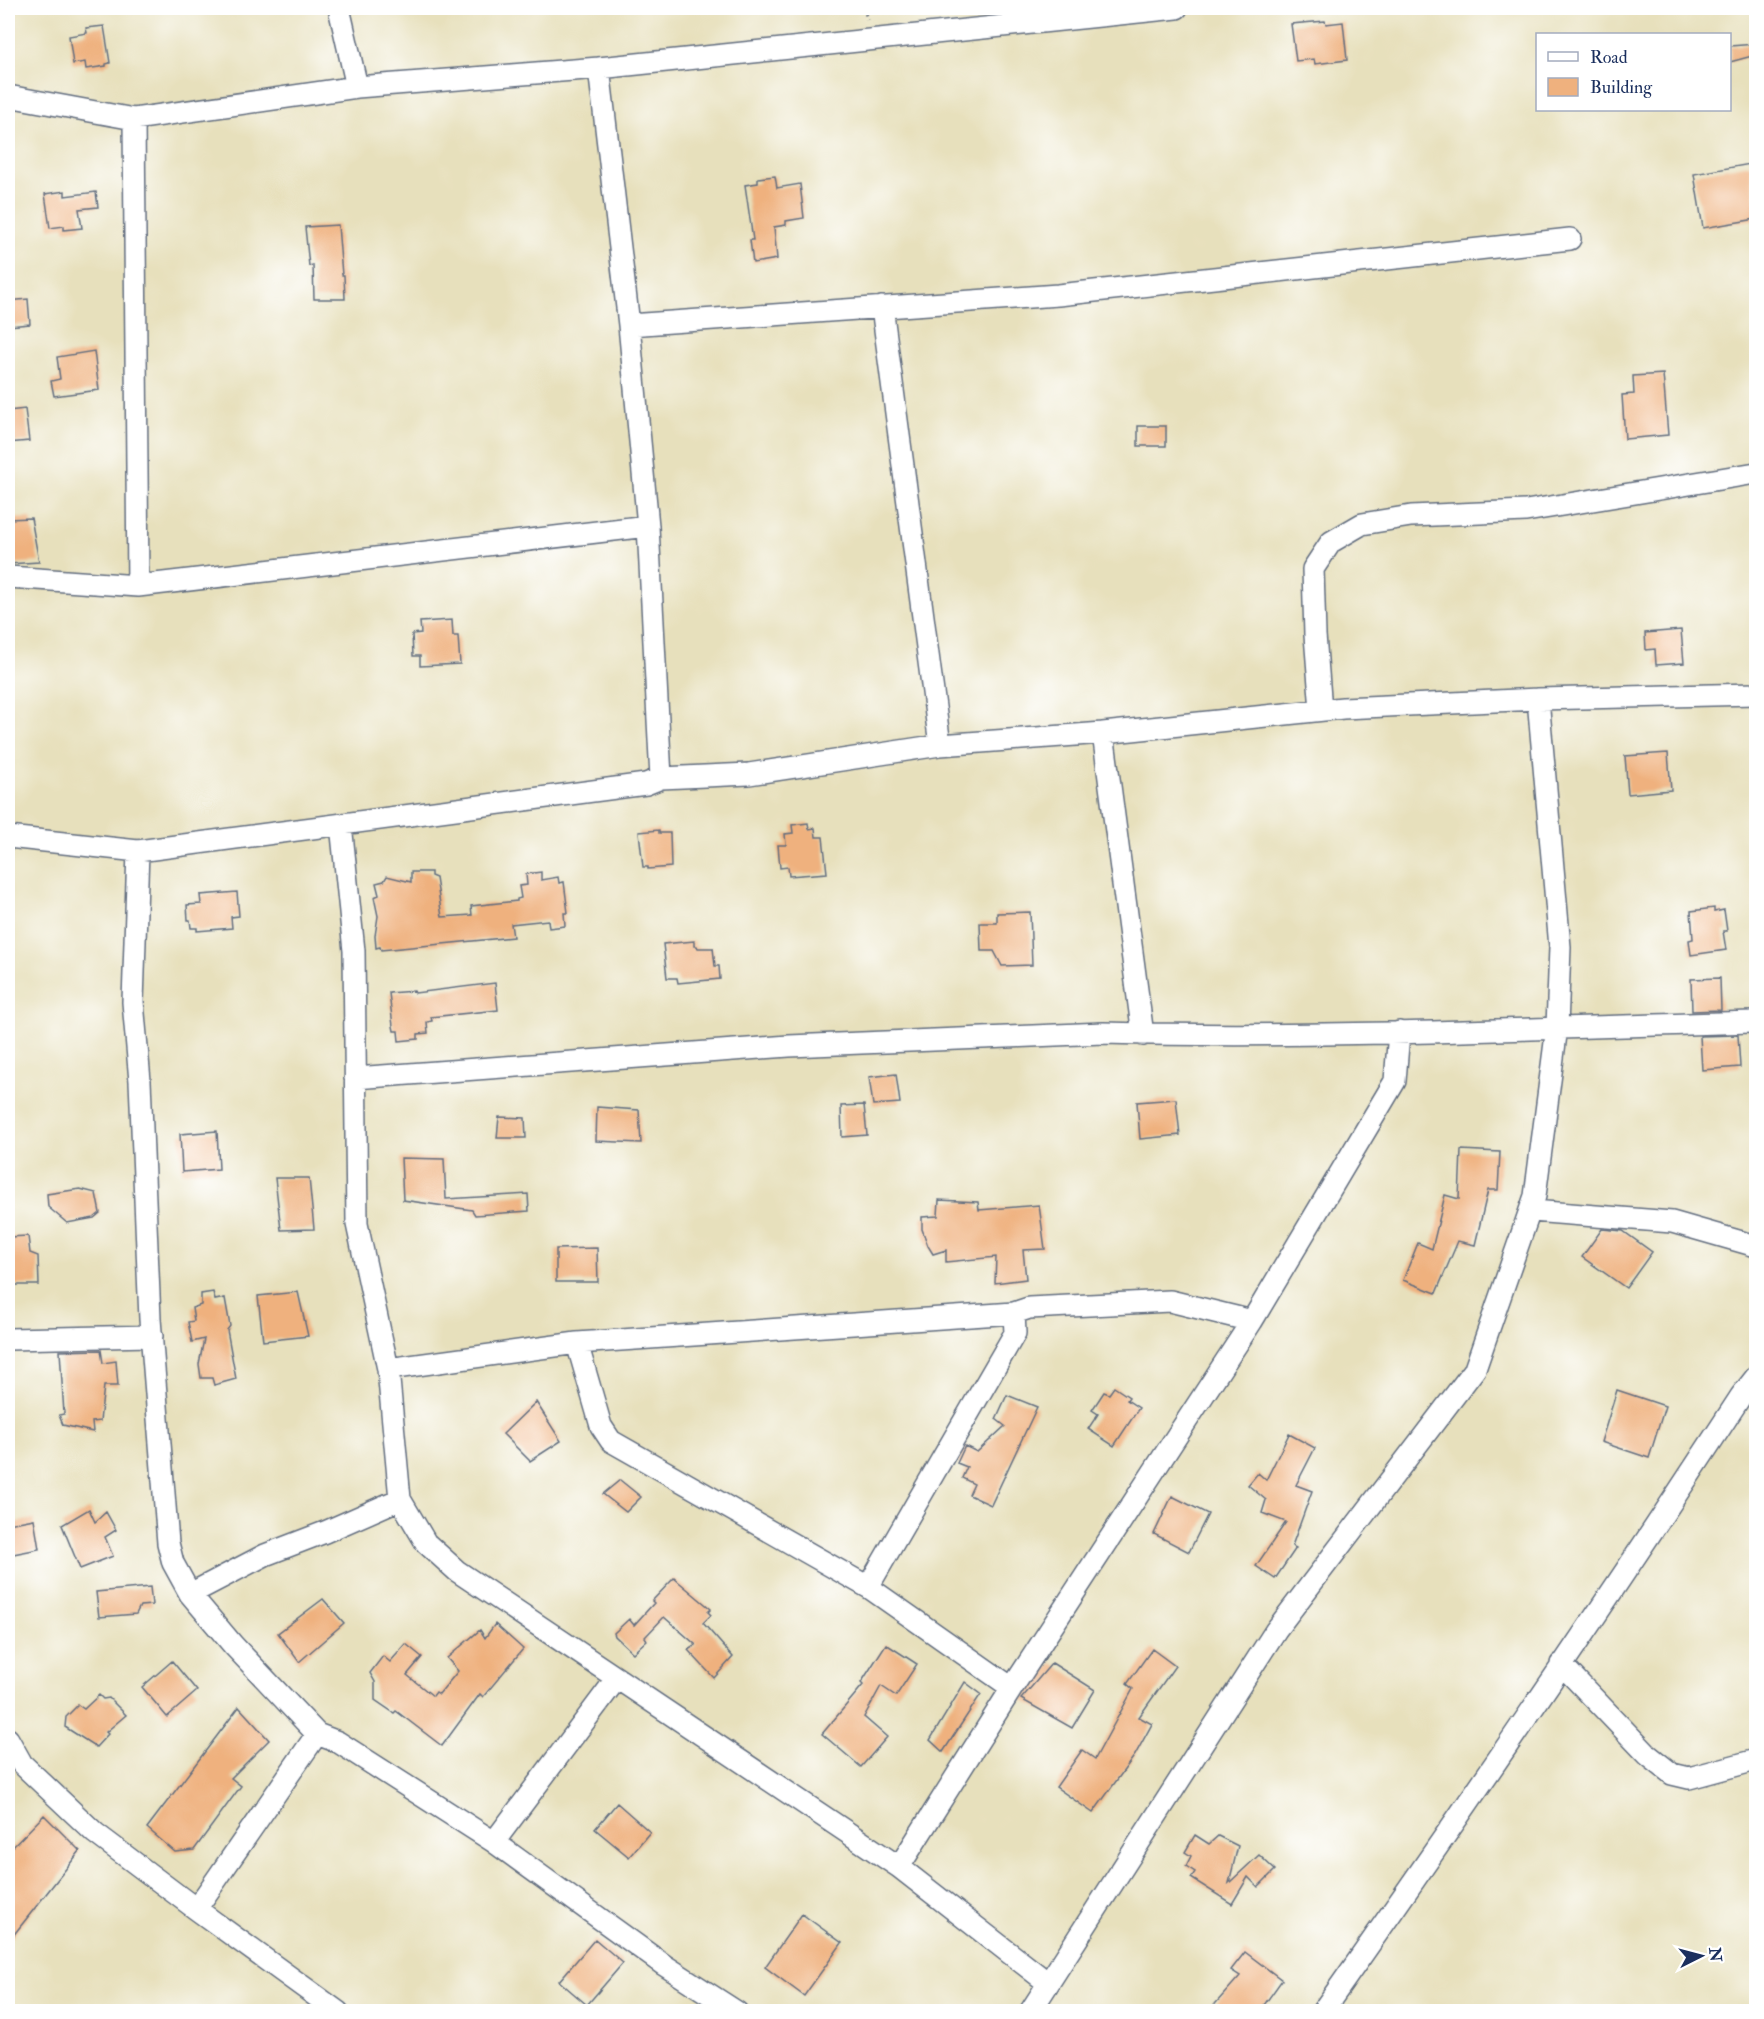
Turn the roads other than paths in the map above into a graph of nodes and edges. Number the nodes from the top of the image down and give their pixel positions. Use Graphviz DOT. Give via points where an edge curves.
graph roads {
  1 [pos="339,8"];
  2 [pos="1177,8"];
  3 [pos="599,68"];
  4 [pos="357,87"];
  5 [pos="8,96"];
  6 [pos="134,119"];
  7 [pos="1570,239"];
  8 [pos="882,307"];
  9 [pos="629,325"];
  10 [pos="1756,473"];
  11 [pos="648,526"];
  12 [pos="8,577"];
  13 [pos="138,586"];
  14 [pos="1756,694"];
  15 [pos="1538,699"];
  16 [pos="1321,710"];
  17 [pos="1103,733"];
  18 [pos="940,745"];
  19 [pos="661,778"];
  20 [pos="341,824"];
  21 [pos="8,837"];
  22 [pos="138,851"];
  23 [pos="1756,1022"];
  24 [pos="1557,1027"];
  25 [pos="1399,1032"];
  26 [pos="1143,1035"];
  27 [pos="355,1078"];
  28 [pos="1532,1211"];
  29 [pos="1756,1246"];
  30 [pos="1014,1313"];
  31 [pos="1252,1321"];
  32 [pos="152,1336"];
  33 [pos="8,1339"];
  34 [pos="577,1343"];
  35 [pos="388,1369"];
  36 [pos="1756,1377"];
  37 [pos="400,1499"];
  38 [pos="868,1587"];
  39 [pos="190,1594"];
  40 [pos="1562,1664"];
  41 [pos="617,1678"];
  42 [pos="1012,1688"];
  43 [pos="317,1734"];
  44 [pos="8,1739"];
  45 [pos="1756,1761"];
  46 [pos="15,1770"];
  47 [pos="494,1842"];
  48 [pos="899,1867"];
  49 [pos="196,1909"];
  50 [pos="1048,1983"];
  51 [pos="338,2012"];
  52 [pos="737,2012"];
  53 [pos="1030,2012"];
  54 [pos="1322,2012"];
  1 -- 4 [label="street"];
  2 -- 3 [label="street"];
  3 -- 4 [label="street"];
  3 -- 9 [label="street"];
  4 -- 6 [label="street"];
  5 -- 6 [label="street"];
  6 -- 13 [label="street"];
  7 -- 8 [label="street" via="1058,295"];
  8 -- 9 [label="street"];
  8 -- 18 [label="street"];
  9 -- 11 [label="street"];
  10 -- 16 [label="street" via="1526,511 1411,516 1362,524 1331,542 1313,570"];
  11 -- 13 [label="street"];
  11 -- 19 [label="street"];
  12 -- 13 [label="street"];
  14 -- 15 [label="street"];
  15 -- 16 [label="street"];
  15 -- 24 [label="street" via="1560,947"];
  16 -- 17 [label="street"];
  17 -- 18 [label="street"];
  17 -- 26 [label="street"];
  18 -- 19 [label="street" via="749,774"];
  19 -- 20 [label="street" via="646,784"];
  20 -- 22 [label="street"];
  20 -- 27 [label="street" via="354,951"];
  21 -- 22 [label="street"];
  22 -- 32 [label="street" via="133,1002"];
  23 -- 24 [label="street"];
  24 -- 25 [label="street"];
  24 -- 28 [label="street"];
  25 -- 26 [label="street"];
  25 -- 31 [label="street" via="1395,1081"];
  26 -- 27 [label="street" via="789,1047"];
  27 -- 35 [label="street" via="357,1224"];
  28 -- 29 [label="street" via="1672,1222"];
  28 -- 50 [label="street" via="1475,1369 1276,1630"];
  30 -- 31 [label="street" via="1029,1308 1170,1301"];
  30 -- 34 [label="street"];
  30 -- 38 [label="street" via="1015,1333"];
  31 -- 42 [label="street"];
  32 -- 33 [label="street"];
  32 -- 39 [label="street" via="168,1543 173,1563"];
  34 -- 35 [label="street"];
  34 -- 38 [label="street" via="601,1426 611,1441"];
  35 -- 37 [label="street"];
  36 -- 40 [label="street"];
  37 -- 39 [label="street" via="266,1555"];
  37 -- 41 [label="street" via="426,1543 457,1571"];
  38 -- 42 [label="street"];
  39 -- 43 [label="street"];
  40 -- 45 [label="street" via="1648,1755 1672,1774 1689,1778"];
  40 -- 54 [label="street"];
  41 -- 47 [label="street"];
  41 -- 48 [label="street"];
  42 -- 48 [label="street"];
  43 -- 47 [label="street" via="338,1742"];
  43 -- 49 [label="street"];
  44 -- 46 [label="street"];
  46 -- 49 [label="street"];
  47 -- 52 [label="street" via="664,1965"];
  48 -- 50 [label="street"];
  49 -- 51 [label="street"];
  50 -- 53 [label="street"];
}
